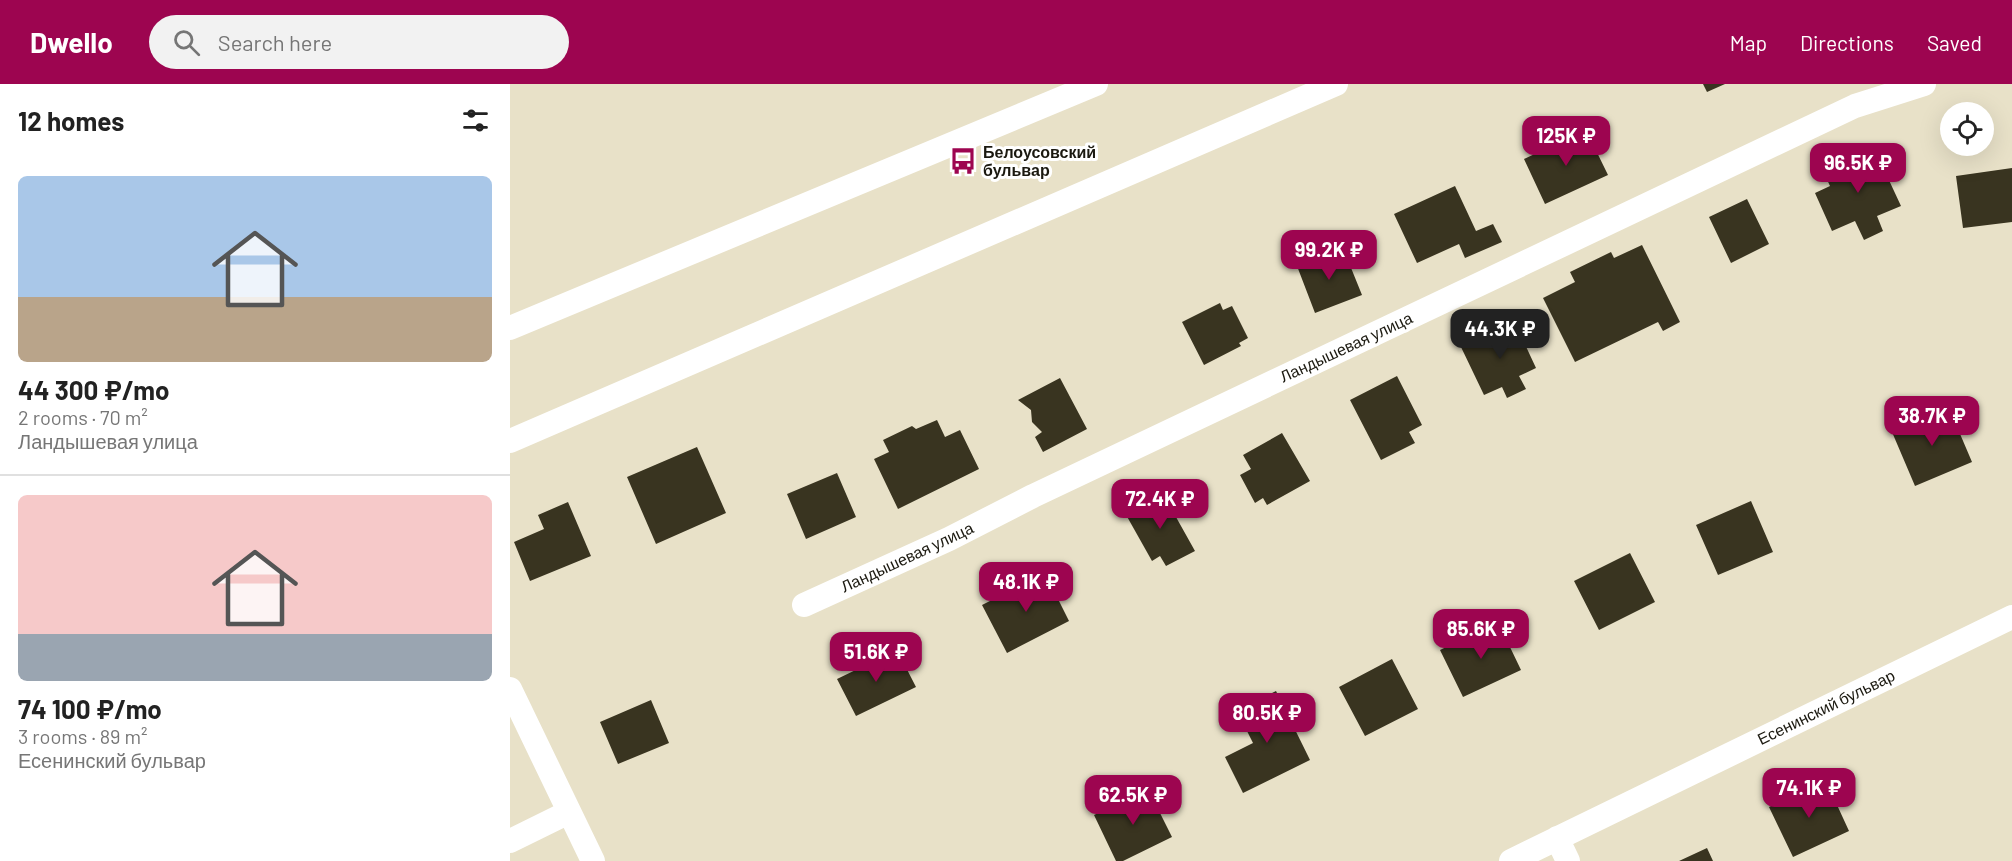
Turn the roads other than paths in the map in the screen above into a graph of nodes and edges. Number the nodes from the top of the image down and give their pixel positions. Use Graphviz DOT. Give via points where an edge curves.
graph roads {
  1 [pos="1096,84"];
  2 [pos="1336,84"];
  3 [pos="1924,84"];
  4 [pos="510,328"];
  5 [pos="510,441"];
  6 [pos="804,605"];
  7 [pos="2012,617"];
  8 [pos="510,689"];
  9 [pos="569,812"];
  10 [pos="1557,838"];
  11 [pos="510,841"];
  12 [pos="593,861"];
  13 [pos="1510,861"];
  14 [pos="1568,861"];
  1 -- 4 [label="street"];
  2 -- 5 [label="street"];
  3 -- 6 [label="street, Ландышевая улица" via="1854,106"];
  7 -- 10 [label="street, Есенинский бульвар"];
  8 -- 9 [label="street"];
  9 -- 11 [label="street"];
  9 -- 12 [label="street"];
  10 -- 13 [label="street, Есенинский бульвар"];
  10 -- 14 [label="street"];
}
